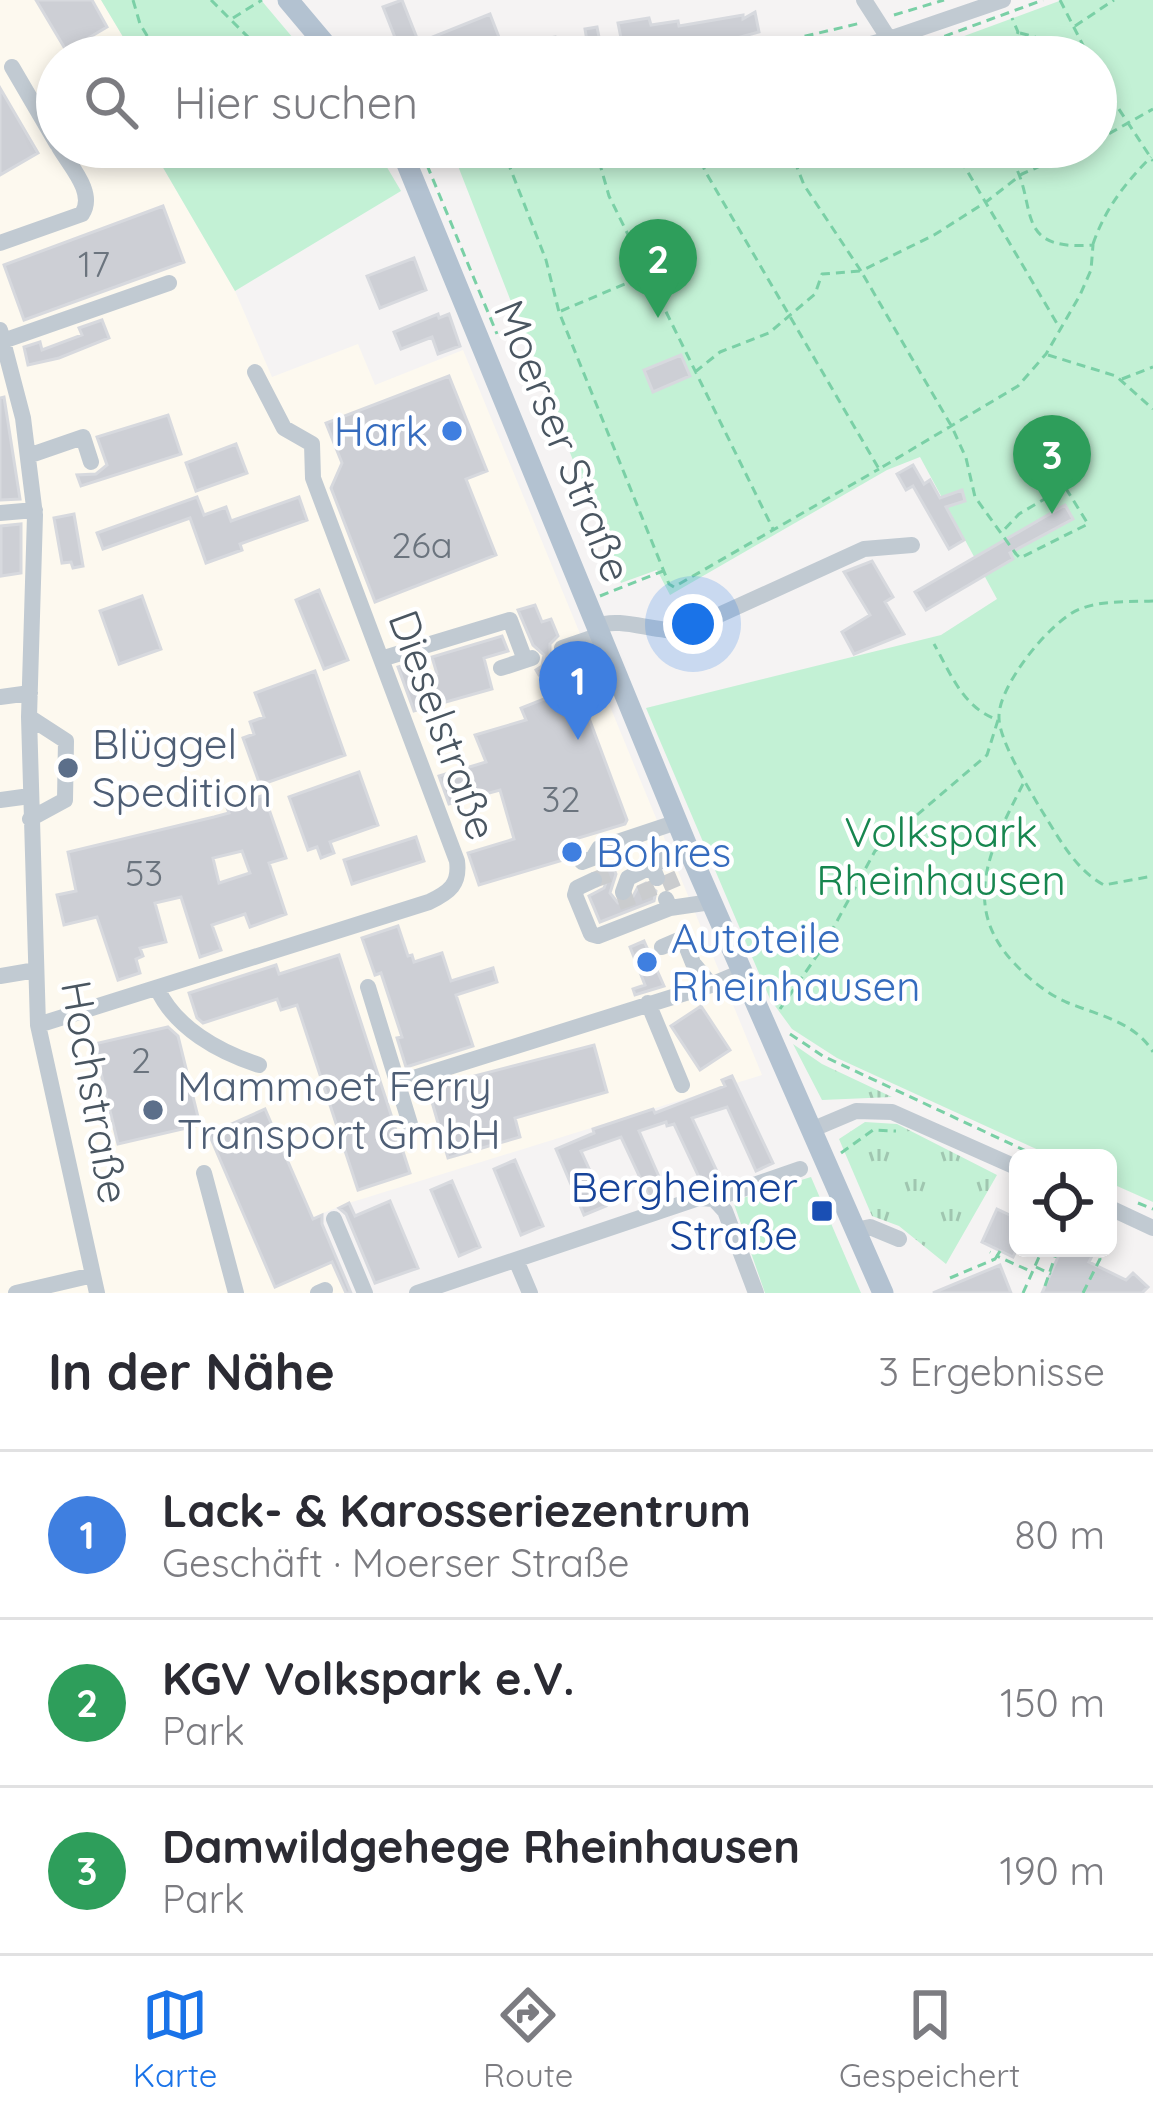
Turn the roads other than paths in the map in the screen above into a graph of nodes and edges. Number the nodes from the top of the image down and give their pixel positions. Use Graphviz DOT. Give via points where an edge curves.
graph roads {
  1 [pos="288,0"];
  2 [pos="863,0"];
  3 [pos="1004,0"];
  4 [pos="318,36"];
  5 [pos="886,36"];
  6 [pos="900,36"];
  7 [pos="12,67"];
  8 [pos="36,108"];
  9 [pos="71,168"];
  10 [pos="411,168"];
  11 [pos="0,243"];
  12 [pos="170,283"];
  13 [pos="2,336"];
  14 [pos="255,372"];
  15 [pos="28,456"];
  16 [pos="91,462"];
  17 [pos="34,510"];
  18 [pos="0,513"];
  19 [pos="912,544"];
  20 [pos="598,631"];
  21 [pos="562,648"];
  22 [pos="381,659"];
  23 [pos="500,668"];
  24 [pos="30,693"];
  25 [pos="0,697"];
  26 [pos="29,718"];
  27 [pos="30,796"];
  28 [pos="0,800"];
  29 [pos="30,819"];
  30 [pos="677,822"];
  31 [pos="687,846"];
  32 [pos="582,862"];
  33 [pos="641,876"];
  34 [pos="594,880"];
  35 [pos="711,902"];
  36 [pos="662,947"];
  37 [pos="36,970"];
  38 [pos="742,972"];
  39 [pos="0,976"];
  40 [pos="711,985"];
  41 [pos="368,987"];
  42 [pos="157,988"];
  43 [pos="649,1003"];
  44 [pos="38,1025"];
  45 [pos="259,1065"];
  46 [pos="398,1083"];
  47 [pos="682,1084"];
  48 [pos="411,1127"];
  49 [pos="811,1130"];
  50 [pos="1009,1164"];
  51 [pos="800,1169"];
  52 [pos="204,1173"];
  53 [pos="714,1199"];
  54 [pos="1117,1211"];
  55 [pos="334,1219"];
  56 [pos="1153,1228"];
  57 [pos="855,1230"];
  58 [pos="898,1238"];
  59 [pos="516,1260"];
  60 [pos="95,1284"];
  61 [pos="16,1293"];
  62 [pos="236,1293"];
  63 [pos="365,1293"];
  64 [pos="417,1293"];
  65 [pos="530,1293"];
  66 [pos="756,1293"];
  67 [pos="883,1293"];
  1 -- 4 [label="main road"];
  2 -- 5 [label="street"];
  3 -- 6 [label="street"];
  7 -- 8 [label="street"];
  9 -- 11 [label="street" via="87,209"];
  10 -- 20 [label="main road, Moerser Straße"];
  12 -- 13 [label="street"];
  13 -- 15 [label="street, Hochstraße"];
  14 -- 22 [label="street, Dieselstraße" via="284,428 312,444 313,478"];
  15 -- 16 [label="street" via="83,437"];
  15 -- 17 [label="street, Hochstraße"];
  17 -- 18 [label="street"];
  17 -- 24 [label="street, Hochstraße"];
  19 -- 20 [label="street" via="864,549 686,630 608,621"];
  20 -- 21 [label="street"];
  20 -- 30 [label="main road, Moerser Straße"];
  22 -- 23 [label="street" via="510,620 528,659"];
  22 -- 42 [label="street, Dieselstraße" via="457,860 452,888"];
  24 -- 25 [label="street"];
  24 -- 26 [label="street, Hochstraße"];
  26 -- 27 [label="street, Hochstraße"];
  26 -- 29 [label="street" via="65,741 67,770 65,800"];
  27 -- 28 [label="street"];
  27 -- 29 [label="street, Hochstraße"];
  29 -- 37 [label="street, Hochstraße"];
  30 -- 31 [label="main road, Moerser Straße"];
  30 -- 32 [label="street" via="599,848"];
  31 -- 33 [label="street"];
  31 -- 35 [label="main road, Moerser Straße"];
  34 -- 35 [label="street" via="575,895 598,937 652,910"];
  35 -- 38 [label="main road, Moerser Straße"];
  36 -- 40 [label="street" via="683,938"];
  37 -- 39 [label="street"];
  37 -- 44 [label="street, Hochstraße"];
  38 -- 40 [label="street"];
  38 -- 49 [label="main road, Moerser Straße"];
  40 -- 43 [label="street"];
  41 -- 46 [label="street"];
  42 -- 44 [label="street, Dieselstraße"];
  42 -- 45 [label="street" via="207,1042"];
  43 -- 46 [label="street"];
  43 -- 47 [label="street"];
  44 -- 60 [label="street, Hochstraße"];
  46 -- 48 [label="street"];
  49 -- 50 [label="street" via="856,1111 892,1112"];
  49 -- 57 [label="main road, Moerser Straße"];
  51 -- 53 [label="street"];
  52 -- 62 [label="street"];
  53 -- 59 [label="street"];
  53 -- 66 [label="street"];
  54 -- 56 [label="street"];
  55 -- 63 [label="street"];
  57 -- 58 [label="street"];
  57 -- 67 [label="main road, Moerser Straße"];
  59 -- 64 [label="street"];
  59 -- 65 [label="street"];
  60 -- 61 [label="street"];
}
